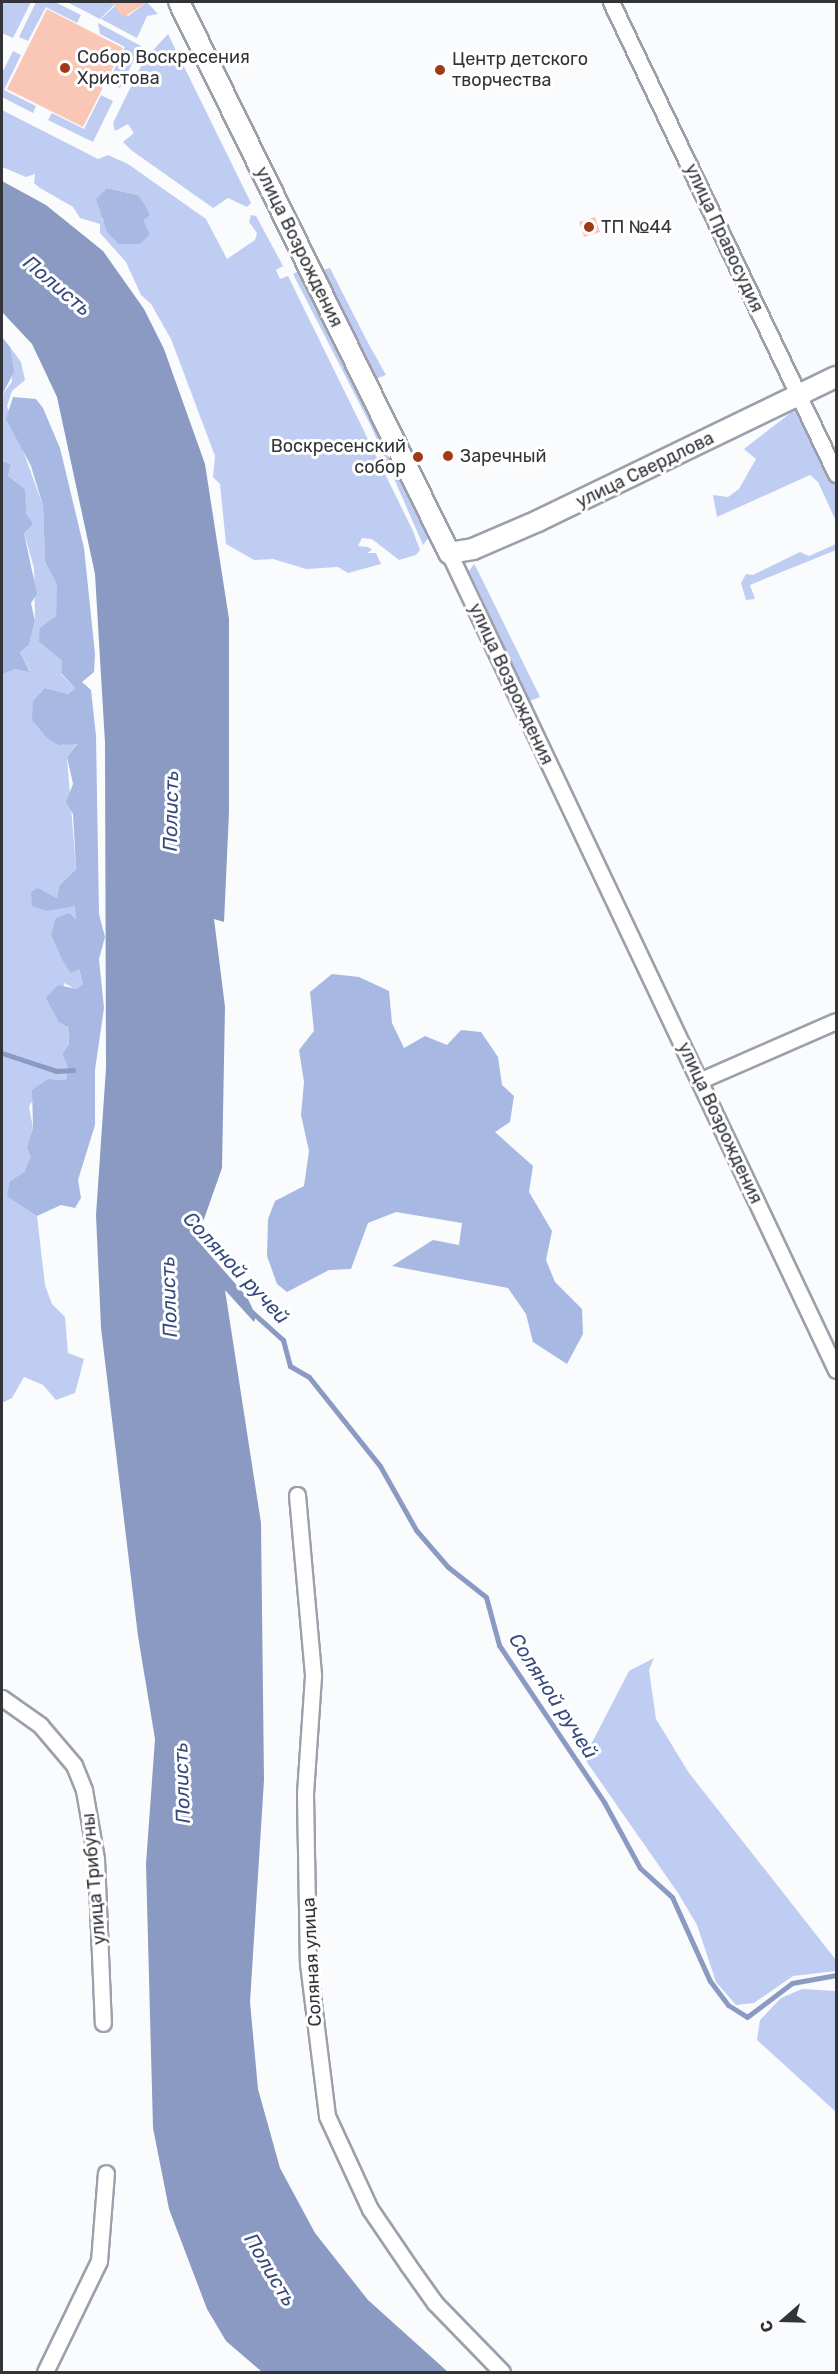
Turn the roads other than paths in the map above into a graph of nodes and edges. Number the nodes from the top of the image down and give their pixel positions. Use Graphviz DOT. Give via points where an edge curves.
graph roads {
  1 [pos="179,2"];
  2 [pos="611,2"];
  3 [pos="837,377"];
  4 [pos="798,395"];
  5 [pos="837,474"];
  6 [pos="449,553"];
  7 [pos="837,1021"];
  8 [pos="701,1080"];
  9 [pos="837,1370"];
  10 [pos="297,1495"];
  11 [pos="2,1698"];
  12 [pos="103,2023"];
  13 [pos="106,2173"];
  14 [pos="45,2373"];
  15 [pos="502,2373"];
  1 -- 6 [label="street, улица Возрождения"];
  2 -- 4 [label="street, улица Правосудия"];
  3 -- 4 [label="street, улица Свердлова"];
  4 -- 5 [label="street, улица Правосудия"];
  4 -- 6 [label="street, улица Свердлова" via="538,521 473,549"];
  6 -- 8 [label="street, улица Возрождения"];
  7 -- 8 [label="street"];
  8 -- 9 [label="street, улица Возрождения"];
  10 -- 15 [label="street, Соляная улица" via="313,1676 305,1794 308,1963 327,2116 370,2209 408,2265 435,2302"];
  11 -- 12 [label="street, улица Трибуны" via="40,1725 74,1765 84,1790 96,1859"];
  13 -- 14 [label="street" via="99,2261"];
}
